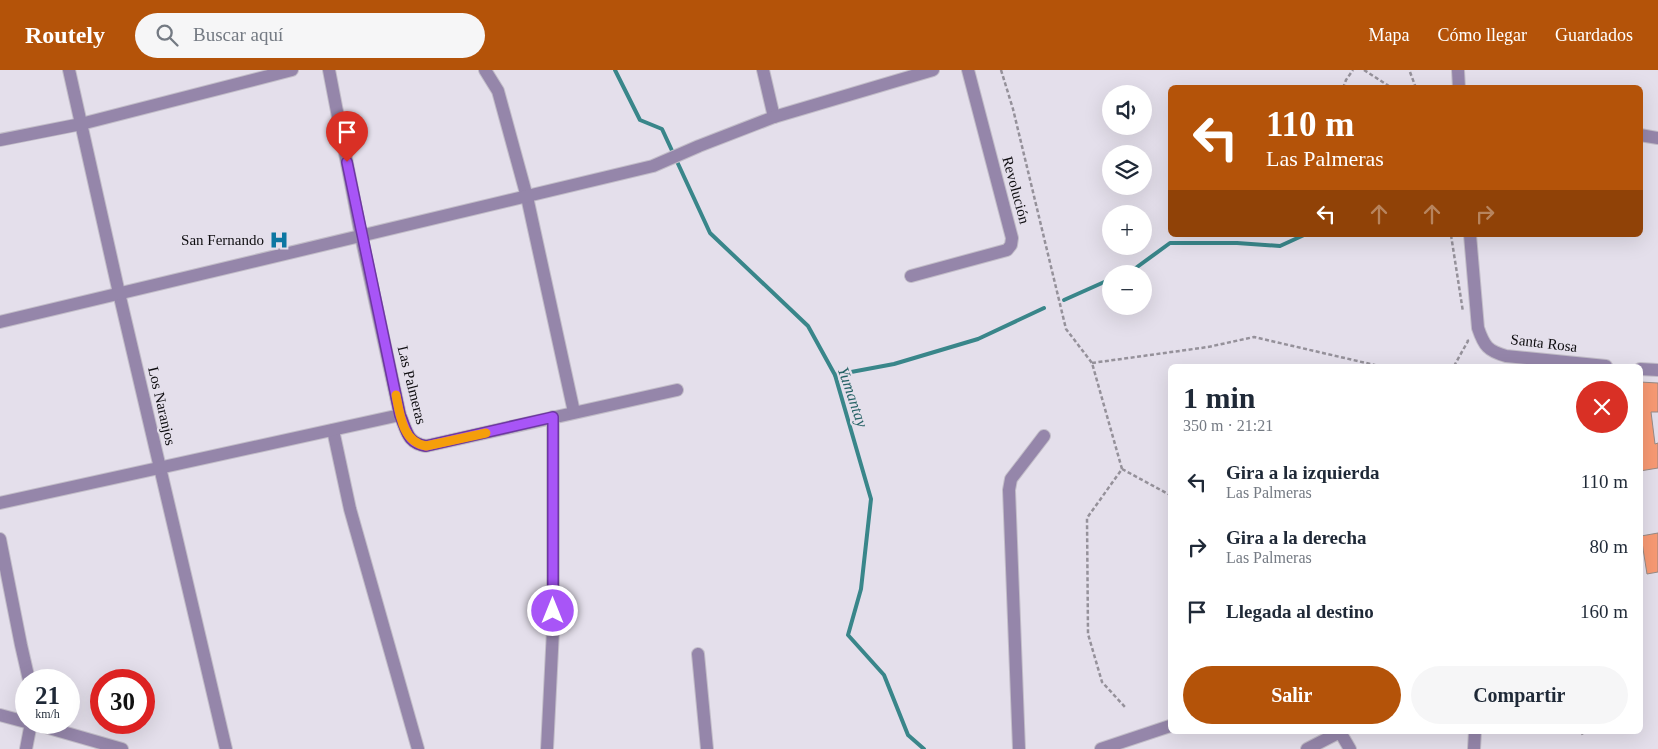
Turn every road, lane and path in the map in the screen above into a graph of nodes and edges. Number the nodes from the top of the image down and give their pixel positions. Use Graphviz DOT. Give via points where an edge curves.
graph roads {
  1 [pos="69,70"];
  2 [pos="292,70"];
  3 [pos="329,70"];
  4 [pos="485,70"];
  5 [pos="763,70"];
  6 [pos="933,70"];
  7 [pos="968,70"];
  8 [pos="1002,70"];
  9 [pos="1353,70"];
  10 [pos="1364,70"];
  11 [pos="1458,70"];
  12 [pos="1410,72"];
  13 [pos="1345,85"];
  14 [pos="1387,85"];
  15 [pos="1415,85"];
  16 [pos="1459,85"];
  17 [pos="774,117"];
  18 [pos="81,124"];
  19 [pos="1643,136"];
  20 [pos="1658,138"];
  21 [pos="0,140"];
  22 [pos="527,197"];
  23 [pos="361,236"];
  24 [pos="1450,237"];
  25 [pos="1470,237"];
  26 [pos="911,276"];
  27 [pos="119,293"];
  28 [pos="1463,312"];
  29 [pos="0,322"];
  30 [pos="1466,332"];
  31 [pos="1092,363"];
  32 [pos="1370,364"];
  33 [pos="1455,364"];
  34 [pos="1584,364"];
  35 [pos="1643,369"];
  36 [pos="1658,370"];
  37 [pos="677,390"];
  38 [pos="574,412"];
  39 [pos="400,415"];
  40 [pos="553,417"];
  41 [pos="333,430"];
  42 [pos="1044,436"];
  43 [pos="160,467"];
  44 [pos="1122,469"];
  45 [pos="1168,494"];
  46 [pos="0,503"];
  47 [pos="0,539"];
  48 [pos="698,654"];
  49 [pos="26,669"];
  50 [pos="1126,707"];
  51 [pos="0,715"];
  52 [pos="15,719"];
  53 [pos="1168,727"];
  54 [pos="30,734"];
  55 [pos="71,734"];
  56 [pos="1336,734"];
  57 [pos="1341,734"];
  58 [pos="1476,734"];
  59 [pos="26,749"];
  60 [pos="122,749"];
  61 [pos="226,749"];
  62 [pos="418,749"];
  63 [pos="547,749"];
  64 [pos="707,749"];
  65 [pos="1019,749"];
  66 [pos="1101,749"];
  67 [pos="1307,749"];
  68 [pos="1350,749"];
  69 [pos="1474,749"];
  1 -- 18 [label="street, Los Naranjos"];
  2 -- 18 [label="street"];
  3 -- 23 [label="street, Las Palmeras"];
  4 -- 22 [label="street" via="498,91"];
  5 -- 17 [label="street"];
  6 -- 17 [label="street"];
  7 -- 26 [label="street, Revolución" via="1012,238 1011,245 1007,250"];
  8 -- 31 [label="path" via="1066,329"];
  9 -- 13 [label="path"];
  10 -- 14 [label="path"];
  11 -- 16 [label="street"];
  12 -- 15 [label="path"];
  17 -- 22 [label="street" via="653,166"];
  18 -- 21 [label="street"];
  18 -- 27 [label="street, Los Naranjos"];
  19 -- 20 [label="street"];
  22 -- 23 [label="street"];
  22 -- 38 [label="street"];
  23 -- 27 [label="street"];
  23 -- 39 [label="street, Las Palmeras"];
  24 -- 28 [label="path"];
  25 -- 34 [label="street, Santa Rosa" via="1478,328 1482,341 1493,352 1506,356"];
  27 -- 29 [label="street"];
  27 -- 43 [label="street, Los Naranjos"];
  30 -- 33 [label="path" via="1468,341"];
  31 -- 32 [label="path" via="1208,347 1254,337"];
  31 -- 44 [label="path"];
  35 -- 36 [label="street"];
  37 -- 38 [label="street, Las Palmeras"];
  38 -- 40 [label="street, Las Palmeras"];
  39 -- 40 [label="street, Las Palmeras" via="410,439 426,446"];
  39 -- 41 [label="street"];
  40 -- 63 [label="street" via="553,630"];
  41 -- 43 [label="street"];
  41 -- 62 [label="street" via="350,509"];
  42 -- 65 [label="street" via="1011,479 1009,490"];
  43 -- 46 [label="street"];
  43 -- 61 [label="street, Los Naranjos"];
  44 -- 45 [label="path"];
  44 -- 50 [label="path" via="1087,518 1088,634 1102,682"];
  47 -- 49 [label="street"];
  48 -- 64 [label="street"];
  51 -- 52 [label="street"];
  53 -- 66 [label="street"];
  54 -- 59 [label="street"];
  55 -- 60 [label="street"];
  56 -- 67 [label="street"];
  57 -- 68 [label="street"];
  58 -- 69 [label="street"];
}
